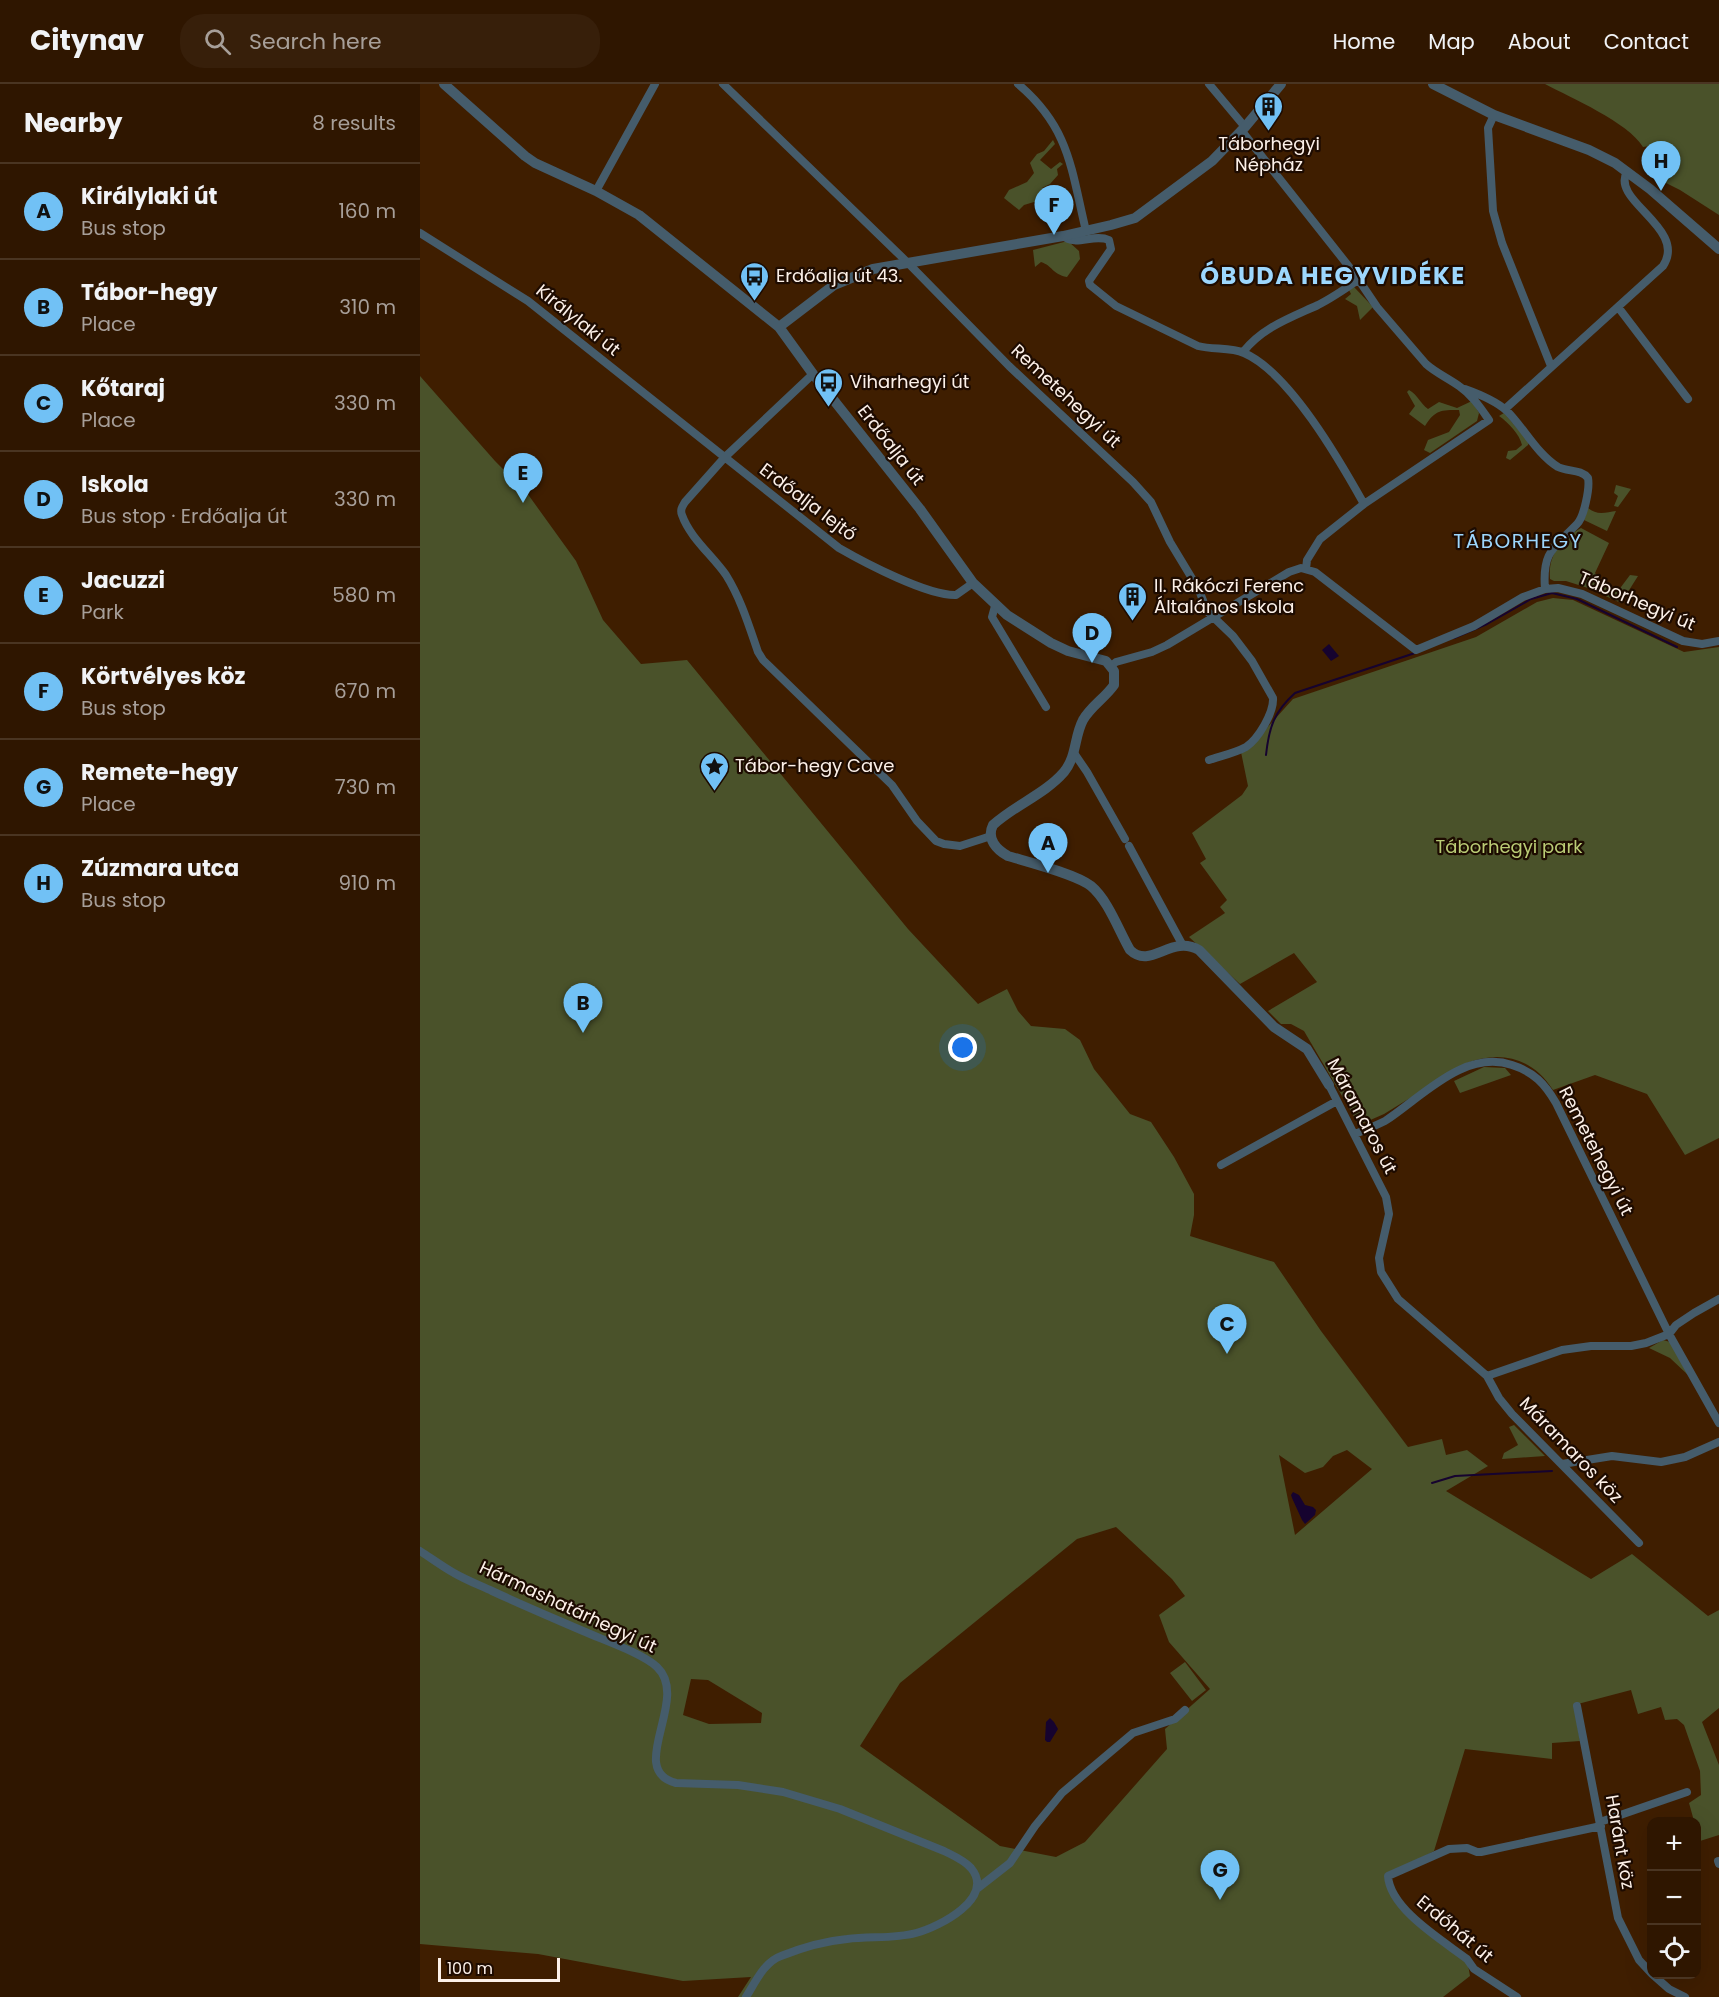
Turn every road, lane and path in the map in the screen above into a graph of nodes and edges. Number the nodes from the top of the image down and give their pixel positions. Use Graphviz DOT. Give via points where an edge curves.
graph roads {
  1 [pos="444,84"];
  2 [pos="655,84"];
  3 [pos="723,84"];
  4 [pos="1018,84"];
  5 [pos="1209,84"];
  6 [pos="1281,84"];
  7 [pos="1433,84"];
  8 [pos="1494,115"];
  9 [pos="1243,128"];
  10 [pos="1627,172"];
  11 [pos="596,191"];
  12 [pos="1086,231"];
  13 [pos="420,233"];
  14 [pos="1063,236"];
  15 [pos="1719,249"];
  16 [pos="908,263"];
  17 [pos="1358,280"];
  18 [pos="1618,307"];
  19 [pos="779,327"];
  20 [pos="1243,352"];
  21 [pos="1551,366"];
  22 [pos="813,374"];
  23 [pos="1458,386"];
  24 [pos="1688,399"];
  25 [pos="1505,410"];
  26 [pos="708,444"];
  27 [pos="725,457"];
  28 [pos="713,470"];
  29 [pos="1364,504"];
  30 [pos="1306,568"];
  31 [pos="973,583"];
  32 [pos="1545,589"];
  33 [pos="995,606"];
  34 [pos="1214,619"];
  35 [pos="1719,641"];
  36 [pos="1111,666"];
  37 [pos="1046,707"];
  38 [pos="1074,753"];
  39 [pos="1209,760"];
  40 [pos="991,836"];
  41 [pos="1182,944"];
  42 [pos="1329,1085"];
  43 [pos="1337,1101"];
  44 [pos="1355,1134"];
  45 [pos="1221,1165"];
  46 [pos="1719,1299"];
  47 [pos="1669,1334"];
  48 [pos="1487,1376"];
  49 [pos="1718,1420"];
  50 [pos="1719,1442"];
  51 [pos="1562,1464"];
  52 [pos="1639,1543"];
  53 [pos="420,1551"];
  54 [pos="1577,1706"];
  55 [pos="1185,1710"];
  56 [pos="1687,1792"];
  57 [pos="1600,1824"];
  58 [pos="978,1888"];
  59 [pos="1647,1969"];
  60 [pos="1658,1979"];
  61 [pos="746,1997"];
  62 [pos="1516,1997"];
  63 [pos="1685,1997"];
  1 -- 11 [label="street, Erdőalja út" via="525,156"];
  2 -- 11 [label="street"];
  3 -- 16 [label="street, Remetehegyi út"];
  4 -- 12 [label="street" via="1044,108 1059,131"];
  5 -- 9 [label="street"];
  6 -- 9 [label="street"];
  7 -- 8 [label="street"];
  8 -- 10 [label="street" via="1589,150"];
  8 -- 21 [label="street" via="1488,128 1493,211"];
  9 -- 12 [label="street" via="1212,161 1135,218"];
  9 -- 17 [label="street"];
  10 -- 15 [label="street"];
  10 -- 18 [label="street" via="1624,185 1660,231 1668,258"];
  11 -- 19 [label="street, Erdőalja út" via="646,220"];
  12 -- 14 [label="street"];
  13 -- 26 [label="street, Királylaki út" via="528,301"];
  14 -- 16 [label="street"];
  14 -- 20 [label="street" via="1073,241 1100,237 1108,240 1111,249 1089,280 1116,306 1198,346"];
  16 -- 19 [label="street" via="873,269 834,285"];
  16 -- 34 [label="street, Remetehegyi út" via="1151,502"];
  17 -- 20 [label="street" via="1319,305 1276,324"];
  17 -- 23 [label="street" via="1426,364"];
  18 -- 21 [label="street"];
  18 -- 24 [label="street"];
  19 -- 22 [label="street, Erdőalja út"];
  20 -- 29 [label="street" via="1267,368 1301,404"];
  21 -- 25 [label="street"];
  22 -- 27 [label="street"];
  22 -- 31 [label="street, Erdőalja út"];
  23 -- 25 [label="street"];
  23 -- 29 [label="street" via="1475,400 1489,420"];
  25 -- 32 [label="street" via="1558,466 1588,478 1579,522 1558,541 1545,567"];
  26 -- 27 [label="street, Királylaki út"];
  26 -- 28 [label="street" via="715,456"];
  27 -- 28 [label="street"];
  27 -- 31 [label="street, Erdőalja lejtő" via="839,549 863,562 946,595 956,595"];
  28 -- 40 [label="street" via="682,506 681,514 726,576 762,660 878,771 936,841 960,846"];
  29 -- 30 [label="street" via="1320,539"];
  30 -- 32 [label="street, Táborhegyi út" via="1416,650 1474,626 1523,597"];
  30 -- 34 [label="street" via="1289,572"];
  31 -- 33 [label="street, Erdőalja út"];
  32 -- 35 [label="street, Táborhegyi út" via="1572,590 1683,642"];
  33 -- 36 [label="street, Erdőalja út" via="1068,651 1106,661"];
  33 -- 37 [label="street" via="992,616"];
  34 -- 36 [label="street" via="1152,652"];
  34 -- 39 [label="street, Remetehegyi út" via="1252,661 1274,704 1253,741"];
  36 -- 38 [label="street" via="1114,686 1083,720"];
  38 -- 40 [label="street" via="1054,781 993,825"];
  38 -- 41 [label="street"];
  40 -- 41 [label="street" via="994,845 1008,856 1092,887 1134,954 1148,957"];
  41 -- 42 [label="street, Máramaros út" via="1199,950 1274,1027 1307,1049"];
  42 -- 43 [label="street, Máramaros út"];
  43 -- 44 [label="street, Máramaros út"];
  43 -- 45 [label="street"];
  44 -- 47 [label="street, Remetehegyi út" via="1382,1122 1470,1065 1497,1062 1524,1069 1541,1081 1556,1103"];
  44 -- 48 [label="street, Máramaros út" via="1386,1197 1389,1215 1378,1258 1381,1272 1398,1299"];
  46 -- 47 [label="street" via="1676,1325"];
  47 -- 48 [label="street" via="1631,1346 1562,1350"];
  47 -- 49 [label="street, Remetehegyi út"];
  48 -- 51 [label="street, Máramaros köz" via="1512,1414"];
  50 -- 51 [label="street" via="1685,1457 1661,1462 1612,1456"];
  51 -- 52 [label="street, Máramaros köz"];
  53 -- 58 [label="street, Hármashatárhegyi út" via="455,1574 605,1639 656,1666 666,1681 668,1694 656,1759 658,1772 666,1780 783,1792 840,1809 963,1860 976,1874"];
  54 -- 57 [label="street, Haránt köz"];
  55 -- 58 [label="street" via="1175,1719 1133,1733 1062,1793 1010,1863"];
  56 -- 57 [label="street"];
  57 -- 59 [label="street, Haránt köz" via="1618,1918"];
  57 -- 62 [label="street, Erdőhát út" via="1481,1852 1449,1849 1388,1876 1403,1908 1467,1959 1474,1969"];
  58 -- 61 [label="street" via="964,1908 925,1930 845,1939 779,1956"];
  60 -- 63 [label="street, Haránt köz"];
}
